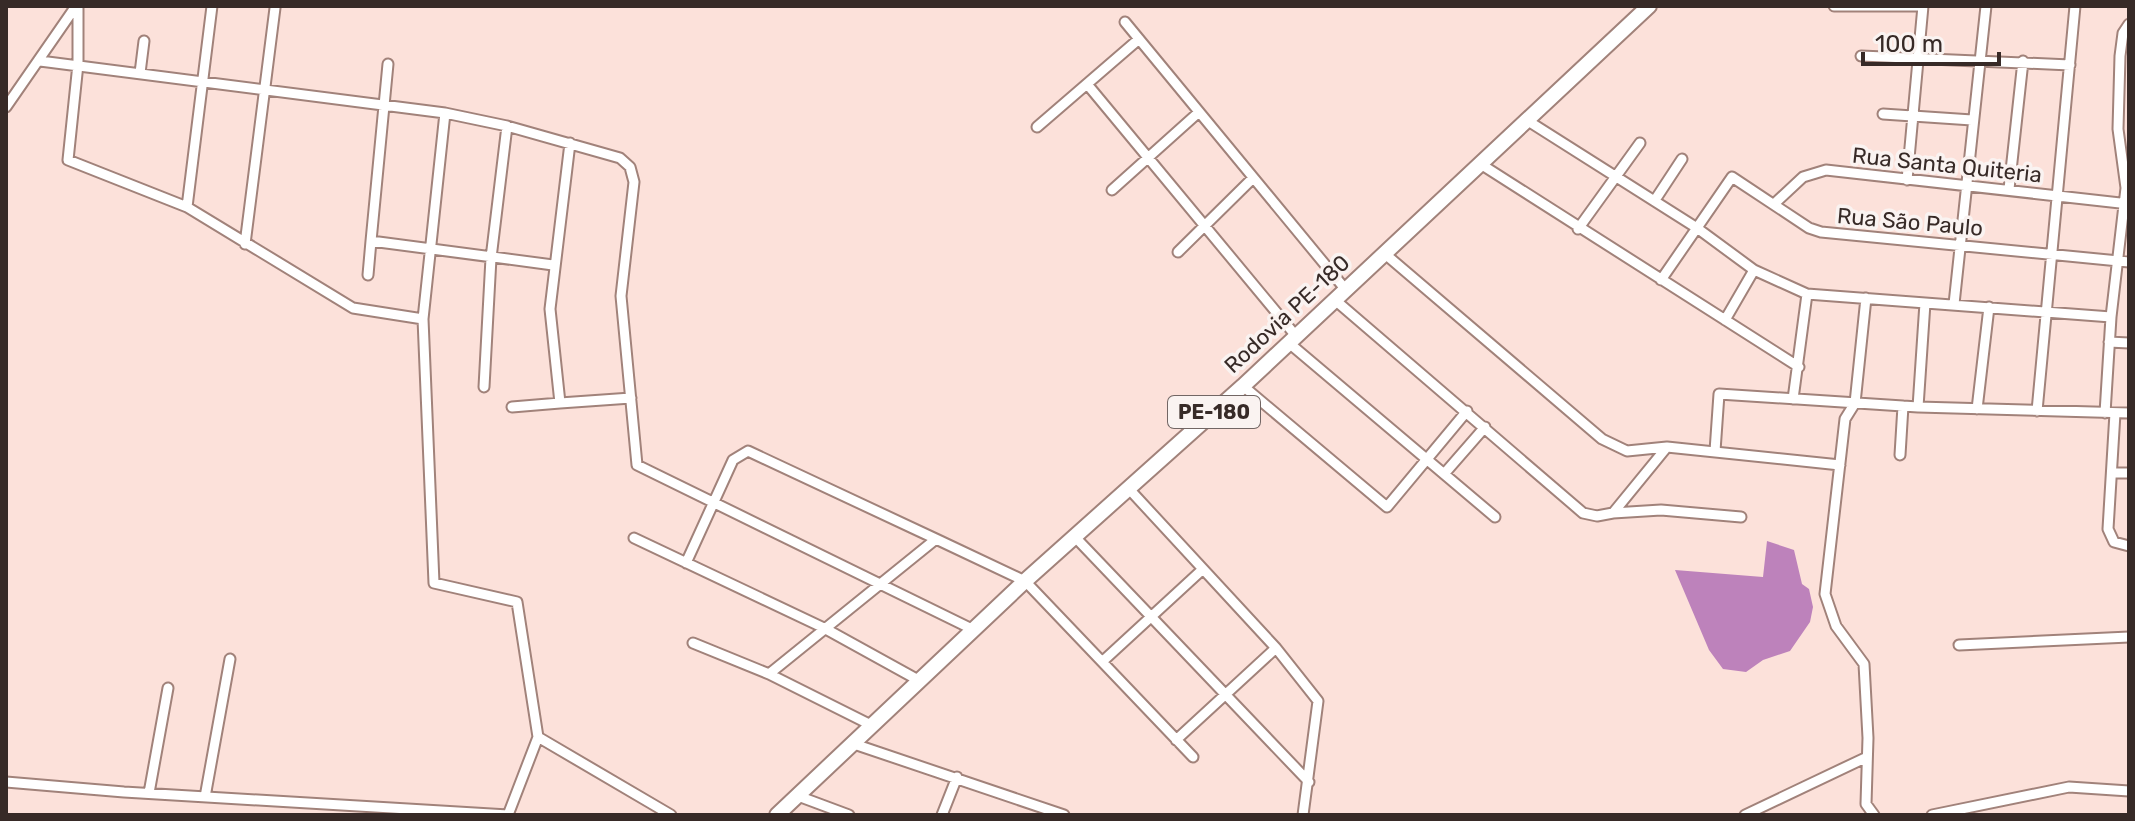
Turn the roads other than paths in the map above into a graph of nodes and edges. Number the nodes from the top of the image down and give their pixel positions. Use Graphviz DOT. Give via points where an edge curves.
graph roads {
  1 [pos="77,6"];
  2 [pos="212,6"];
  3 [pos="1649,6"];
  4 [pos="1834,6"];
  5 [pos="1923,6"];
  6 [pos="1986,6"];
  7 [pos="2075,6"];
  8 [pos="275,8"];
  9 [pos="1125,22"];
  10 [pos="2129,24"];
  11 [pos="1139,39"];
  12 [pos="144,41"];
  13 [pos="1861,56"];
  14 [pos="1917,56"];
  15 [pos="1980,59"];
  16 [pos="40,61"];
  17 [pos="2023,61"];
  18 [pos="78,64"];
  19 [pos="388,64"];
  20 [pos="2070,65"];
  21 [pos="140,73"];
  22 [pos="201,82"];
  23 [pos="1087,84"];
  24 [pos="264,92"];
  25 [pos="384,106"];
  26 [pos="6,107"];
  27 [pos="1199,112"];
  28 [pos="445,113"];
  29 [pos="1883,114"];
  30 [pos="1913,117"];
  31 [pos="1525,119"];
  32 [pos="1972,120"];
  33 [pos="507,126"];
  34 [pos="1037,127"];
  35 [pos="570,143"];
  36 [pos="1640,143"];
  37 [pos="1148,158"];
  38 [pos="1682,159"];
  39 [pos="1479,163"];
  40 [pos="1617,176"];
  41 [pos="1253,178"];
  42 [pos="1907,180"];
  43 [pos="1964,185"];
  44 [pos="2009,189"];
  45 [pos="1112,190"];
  46 [pos="2057,194"];
  47 [pos="1655,200"];
  48 [pos="2127,203"];
  49 [pos="1774,204"];
  50 [pos="187,207"];
  51 [pos="1206,226"];
  52 [pos="1697,228"];
  53 [pos="1578,229"];
  54 [pos="371,241"];
  55 [pos="1959,243"];
  56 [pos="245,244"];
  57 [pos="432,249"];
  58 [pos="1178,252"];
  59 [pos="1384,253"];
  60 [pos="2052,255"];
  61 [pos="491,258"];
  62 [pos="2117,261"];
  63 [pos="2129,262"];
  64 [pos="553,265"];
  65 [pos="1754,270"];
  66 [pos="368,275"];
  67 [pos="1661,280"];
  68 [pos="1807,294"];
  69 [pos="1340,295"];
  70 [pos="1866,298"];
  71 [pos="1925,303"];
  72 [pos="1954,304"];
  73 [pos="1989,307"];
  74 [pos="2047,313"];
  75 [pos="2111,317"];
  76 [pos="423,319"];
  77 [pos="1725,320"];
  78 [pos="1292,339"];
  79 [pos="2109,342"];
  80 [pos="2129,343"];
  81 [pos="1799,367"];
  82 [pos="1243,386"];
  83 [pos="484,387"];
  84 [pos="631,398"];
  85 [pos="1793,399"];
  86 [pos="560,403"];
  87 [pos="1855,403"];
  88 [pos="1903,406"];
  89 [pos="512,407"];
  90 [pos="1918,407"];
  91 [pos="1977,409"];
  92 [pos="1467,411"];
  93 [pos="2037,411"];
  94 [pos="2110,413"];
  95 [pos="2129,413"];
  96 [pos="1485,427"];
  97 [pos="1667,447"];
  98 [pos="1715,451"];
  99 [pos="1900,455"];
  100 [pos="1427,459"];
  101 [pos="1840,465"];
  102 [pos="2113,473"];
  103 [pos="2129,473"];
  104 [pos="1444,474"];
  105 [pos="1130,490"];
  106 [pos="714,503"];
  107 [pos="1613,513"];
  108 [pos="1495,517"];
  109 [pos="1741,517"];
  110 [pos="1075,537"];
  111 [pos="634,538"];
  112 [pos="936,539"];
  113 [pos="2129,546"];
  114 [pos="686,563"];
  115 [pos="1203,569"];
  116 [pos="1025,581"];
  117 [pos="879,582"];
  118 [pos="1152,615"];
  119 [pos="824,628"];
  120 [pos="974,630"];
  121 [pos="2129,637"];
  122 [pos="693,643"];
  123 [pos="1959,645"];
  124 [pos="1276,648"];
  125 [pos="230,659"];
  126 [pos="1103,661"];
  127 [pos="769,674"];
  128 [pos="920,681"];
  129 [pos="168,688"];
  130 [pos="1227,694"];
  131 [pos="873,726"];
  132 [pos="538,737"];
  133 [pos="1176,740"];
  134 [pos="854,744"];
  135 [pos="1193,757"];
  136 [pos="1865,758"];
  137 [pos="957,777"];
  138 [pos="6,782"];
  139 [pos="1309,782"];
  140 [pos="2129,791"];
  141 [pos="149,793"];
  142 [pos="798,796"];
  143 [pos="205,797"];
  144 [pos="456,814"];
  145 [pos="671,815"];
  146 [pos="777,815"];
  147 [pos="849,815"];
  148 [pos="942,815"];
  149 [pos="1064,815"];
  150 [pos="1303,815"];
  151 [pos="1745,815"];
  152 [pos="1874,815"];
  153 [pos="1932,815"];
  1 -- 16 [label="street"];
  1 -- 18 [label="street"];
  2 -- 22 [label="street"];
  3 -- 31 [label="main road, Rodovia PE-180 / PE-180"];
  4 -- 5 [label="street"];
  5 -- 14 [label="street"];
  6 -- 15 [label="street"];
  7 -- 20 [label="street"];
  8 -- 24 [label="street"];
  9 -- 11 [label="street"];
  10 -- 48 [label="street" via="2121,39 2118,129"];
  11 -- 23 [label="street"];
  11 -- 27 [label="street"];
  12 -- 21 [label="street"];
  13 -- 14 [label="street"];
  14 -- 15 [label="street"];
  14 -- 30 [label="street"];
  15 -- 17 [label="street"];
  15 -- 32 [label="street"];
  16 -- 18 [label="street"];
  16 -- 26 [label="street"];
  17 -- 20 [label="street"];
  17 -- 44 [label="street"];
  18 -- 21 [label="street"];
  18 -- 50 [label="street" via="68,160"];
  19 -- 25 [label="street"];
  20 -- 46 [label="street"];
  21 -- 22 [label="street"];
  22 -- 24 [label="street"];
  22 -- 50 [label="street"];
  23 -- 34 [label="street"];
  23 -- 37 [label="street"];
  24 -- 25 [label="street"];
  24 -- 56 [label="street"];
  25 -- 28 [label="street"];
  25 -- 54 [label="street"];
  27 -- 37 [label="street"];
  27 -- 41 [label="street"];
  28 -- 33 [label="street"];
  28 -- 57 [label="street"];
  29 -- 30 [label="street"];
  30 -- 32 [label="street"];
  30 -- 42 [label="street"];
  31 -- 39 [label="main road, Rodovia PE-180 / PE-180"];
  31 -- 40 [label="street"];
  32 -- 43 [label="street"];
  33 -- 35 [label="street"];
  33 -- 61 [label="street"];
  35 -- 64 [label="street"];
  35 -- 84 [label="street" via="616,155 633,177 621,296"];
  36 -- 40 [label="street"];
  37 -- 45 [label="street"];
  37 -- 51 [label="street"];
  38 -- 47 [label="street"];
  39 -- 53 [label="street"];
  39 -- 59 [label="main road, Rodovia PE-180 / PE-180"];
  40 -- 47 [label="street"];
  40 -- 53 [label="street"];
  41 -- 51 [label="street"];
  41 -- 69 [label="street"];
  42 -- 43 [label="street, Rua Santa Quiteria"];
  42 -- 49 [label="street, Rua Santa Quiteria" via="1822,171 1798,180"];
  43 -- 44 [label="street, Rua Santa Quiteria"];
  43 -- 55 [label="street"];
  44 -- 46 [label="street, Rua Santa Quiteria"];
  46 -- 48 [label="street, Rua Santa Quiteria"];
  46 -- 60 [label="street"];
  47 -- 52 [label="street"];
  48 -- 62 [label="street"];
  49 -- 52 [label="street, Rua São Paulo" via="1732,177"];
  49 -- 55 [label="street, Rua São Paulo" via="1821,232"];
  50 -- 56 [label="street"];
  51 -- 58 [label="street"];
  51 -- 78 [label="street"];
  52 -- 65 [label="street"];
  52 -- 67 [label="street, Rua São Paulo"];
  53 -- 67 [label="street"];
  54 -- 57 [label="street"];
  54 -- 66 [label="street"];
  55 -- 60 [label="street, Rua São Paulo"];
  55 -- 72 [label="street"];
  56 -- 76 [label="street" via="353,308"];
  57 -- 61 [label="street"];
  57 -- 76 [label="street"];
  59 -- 69 [label="main road, Rodovia PE-180 / PE-180"];
  59 -- 97 [label="street" via="1602,439 1627,451"];
  60 -- 62 [label="street, Rua São Paulo"];
  60 -- 74 [label="street"];
  61 -- 64 [label="street"];
  61 -- 83 [label="street"];
  62 -- 63 [label="street, Rua São Paulo"];
  62 -- 75 [label="street"];
  64 -- 86 [label="street" via="550,309"];
  65 -- 68 [label="street"];
  65 -- 77 [label="street"];
  67 -- 77 [label="street"];
  68 -- 70 [label="street"];
  68 -- 81 [label="street"];
  69 -- 78 [label="main road, Rodovia PE-180 / PE-180"];
  69 -- 92 [label="street"];
  70 -- 71 [label="street"];
  70 -- 87 [label="street"];
  71 -- 72 [label="street"];
  71 -- 90 [label="street"];
  72 -- 73 [label="street"];
  73 -- 74 [label="street"];
  73 -- 91 [label="street"];
  74 -- 75 [label="street"];
  74 -- 93 [label="street"];
  75 -- 79 [label="street"];
  76 -- 132 [label="street" via="434,583 517,602"];
  77 -- 81 [label="street"];
  78 -- 82 [label="main road, Rodovia PE-180 / PE-180"];
  78 -- 100 [label="street"];
  79 -- 80 [label="street"];
  79 -- 94 [label="street"];
  81 -- 85 [label="street"];
  82 -- 100 [label="street" via="1387,507"];
  82 -- 105 [label="main road, Rodovia PE-180 / PE-180"];
  84 -- 86 [label="street"];
  84 -- 106 [label="street" via="637,465"];
  85 -- 87 [label="street"];
  85 -- 98 [label="street" via="1719,394"];
  86 -- 89 [label="street"];
  87 -- 88 [label="street"];
  87 -- 101 [label="street" via="1845,419"];
  88 -- 90 [label="street"];
  88 -- 99 [label="street"];
  90 -- 91 [label="street"];
  91 -- 93 [label="street"];
  92 -- 96 [label="street"];
  92 -- 100 [label="street"];
  93 -- 94 [label="street"];
  94 -- 95 [label="street"];
  94 -- 102 [label="street"];
  96 -- 104 [label="street"];
  96 -- 107 [label="street" via="1578,509 1597,516"];
  97 -- 98 [label="street"];
  97 -- 107 [label="street"];
  98 -- 101 [label="street"];
  100 -- 104 [label="street"];
  101 -- 136 [label="street" via="1825,594 1836,626 1864,664"];
  102 -- 103 [label="street"];
  102 -- 113 [label="street" via="2109,535"];
  104 -- 108 [label="street"];
  105 -- 110 [label="main road, Rodovia PE-180 / PE-180"];
  105 -- 115 [label="street"];
  106 -- 112 [label="street" via="737,455 753,452"];
  106 -- 114 [label="street"];
  106 -- 117 [label="street"];
  107 -- 109 [label="street" via="1661,510"];
  110 -- 116 [label="main road, Rodovia PE-180 / PE-180"];
  110 -- 118 [label="street"];
  111 -- 114 [label="street"];
  112 -- 116 [label="street"];
  112 -- 117 [label="street"];
  114 -- 119 [label="street"];
  115 -- 118 [label="street"];
  115 -- 124 [label="street"];
  116 -- 120 [label="main road, Rodovia PE-180 / PE-180"];
  116 -- 126 [label="street"];
  117 -- 119 [label="street"];
  117 -- 120 [label="street"];
  118 -- 126 [label="street"];
  118 -- 130 [label="street"];
  119 -- 127 [label="street"];
  119 -- 128 [label="street"];
  120 -- 128 [label="main road, Rodovia PE-180 / PE-180"];
  121 -- 123 [label="street"];
  122 -- 127 [label="street"];
  124 -- 130 [label="street"];
  124 -- 139 [label="street" via="1318,701"];
  125 -- 143 [label="street"];
  126 -- 133 [label="street"];
  127 -- 131 [label="street"];
  128 -- 131 [label="main road, Rodovia PE-180 / PE-180"];
  129 -- 141 [label="street"];
  130 -- 133 [label="street"];
  130 -- 139 [label="street"];
  131 -- 134 [label="main road, Rodovia PE-180 / PE-180"];
  132 -- 144 [label="street" via="508,815"];
  132 -- 145 [label="street"];
  133 -- 135 [label="street"];
  134 -- 137 [label="street"];
  134 -- 142 [label="main road, Rodovia PE-180 / PE-180"];
  136 -- 151 [label="street"];
  136 -- 152 [label="street" via="1866,804"];
  137 -- 148 [label="street"];
  137 -- 149 [label="street"];
  138 -- 141 [label="street"];
  139 -- 150 [label="street"];
  140 -- 153 [label="street" via="2069,787"];
  141 -- 143 [label="street"];
  142 -- 146 [label="main road, Rodovia PE-180 / PE-180"];
  142 -- 147 [label="street"];
  143 -- 144 [label="street"];
}
